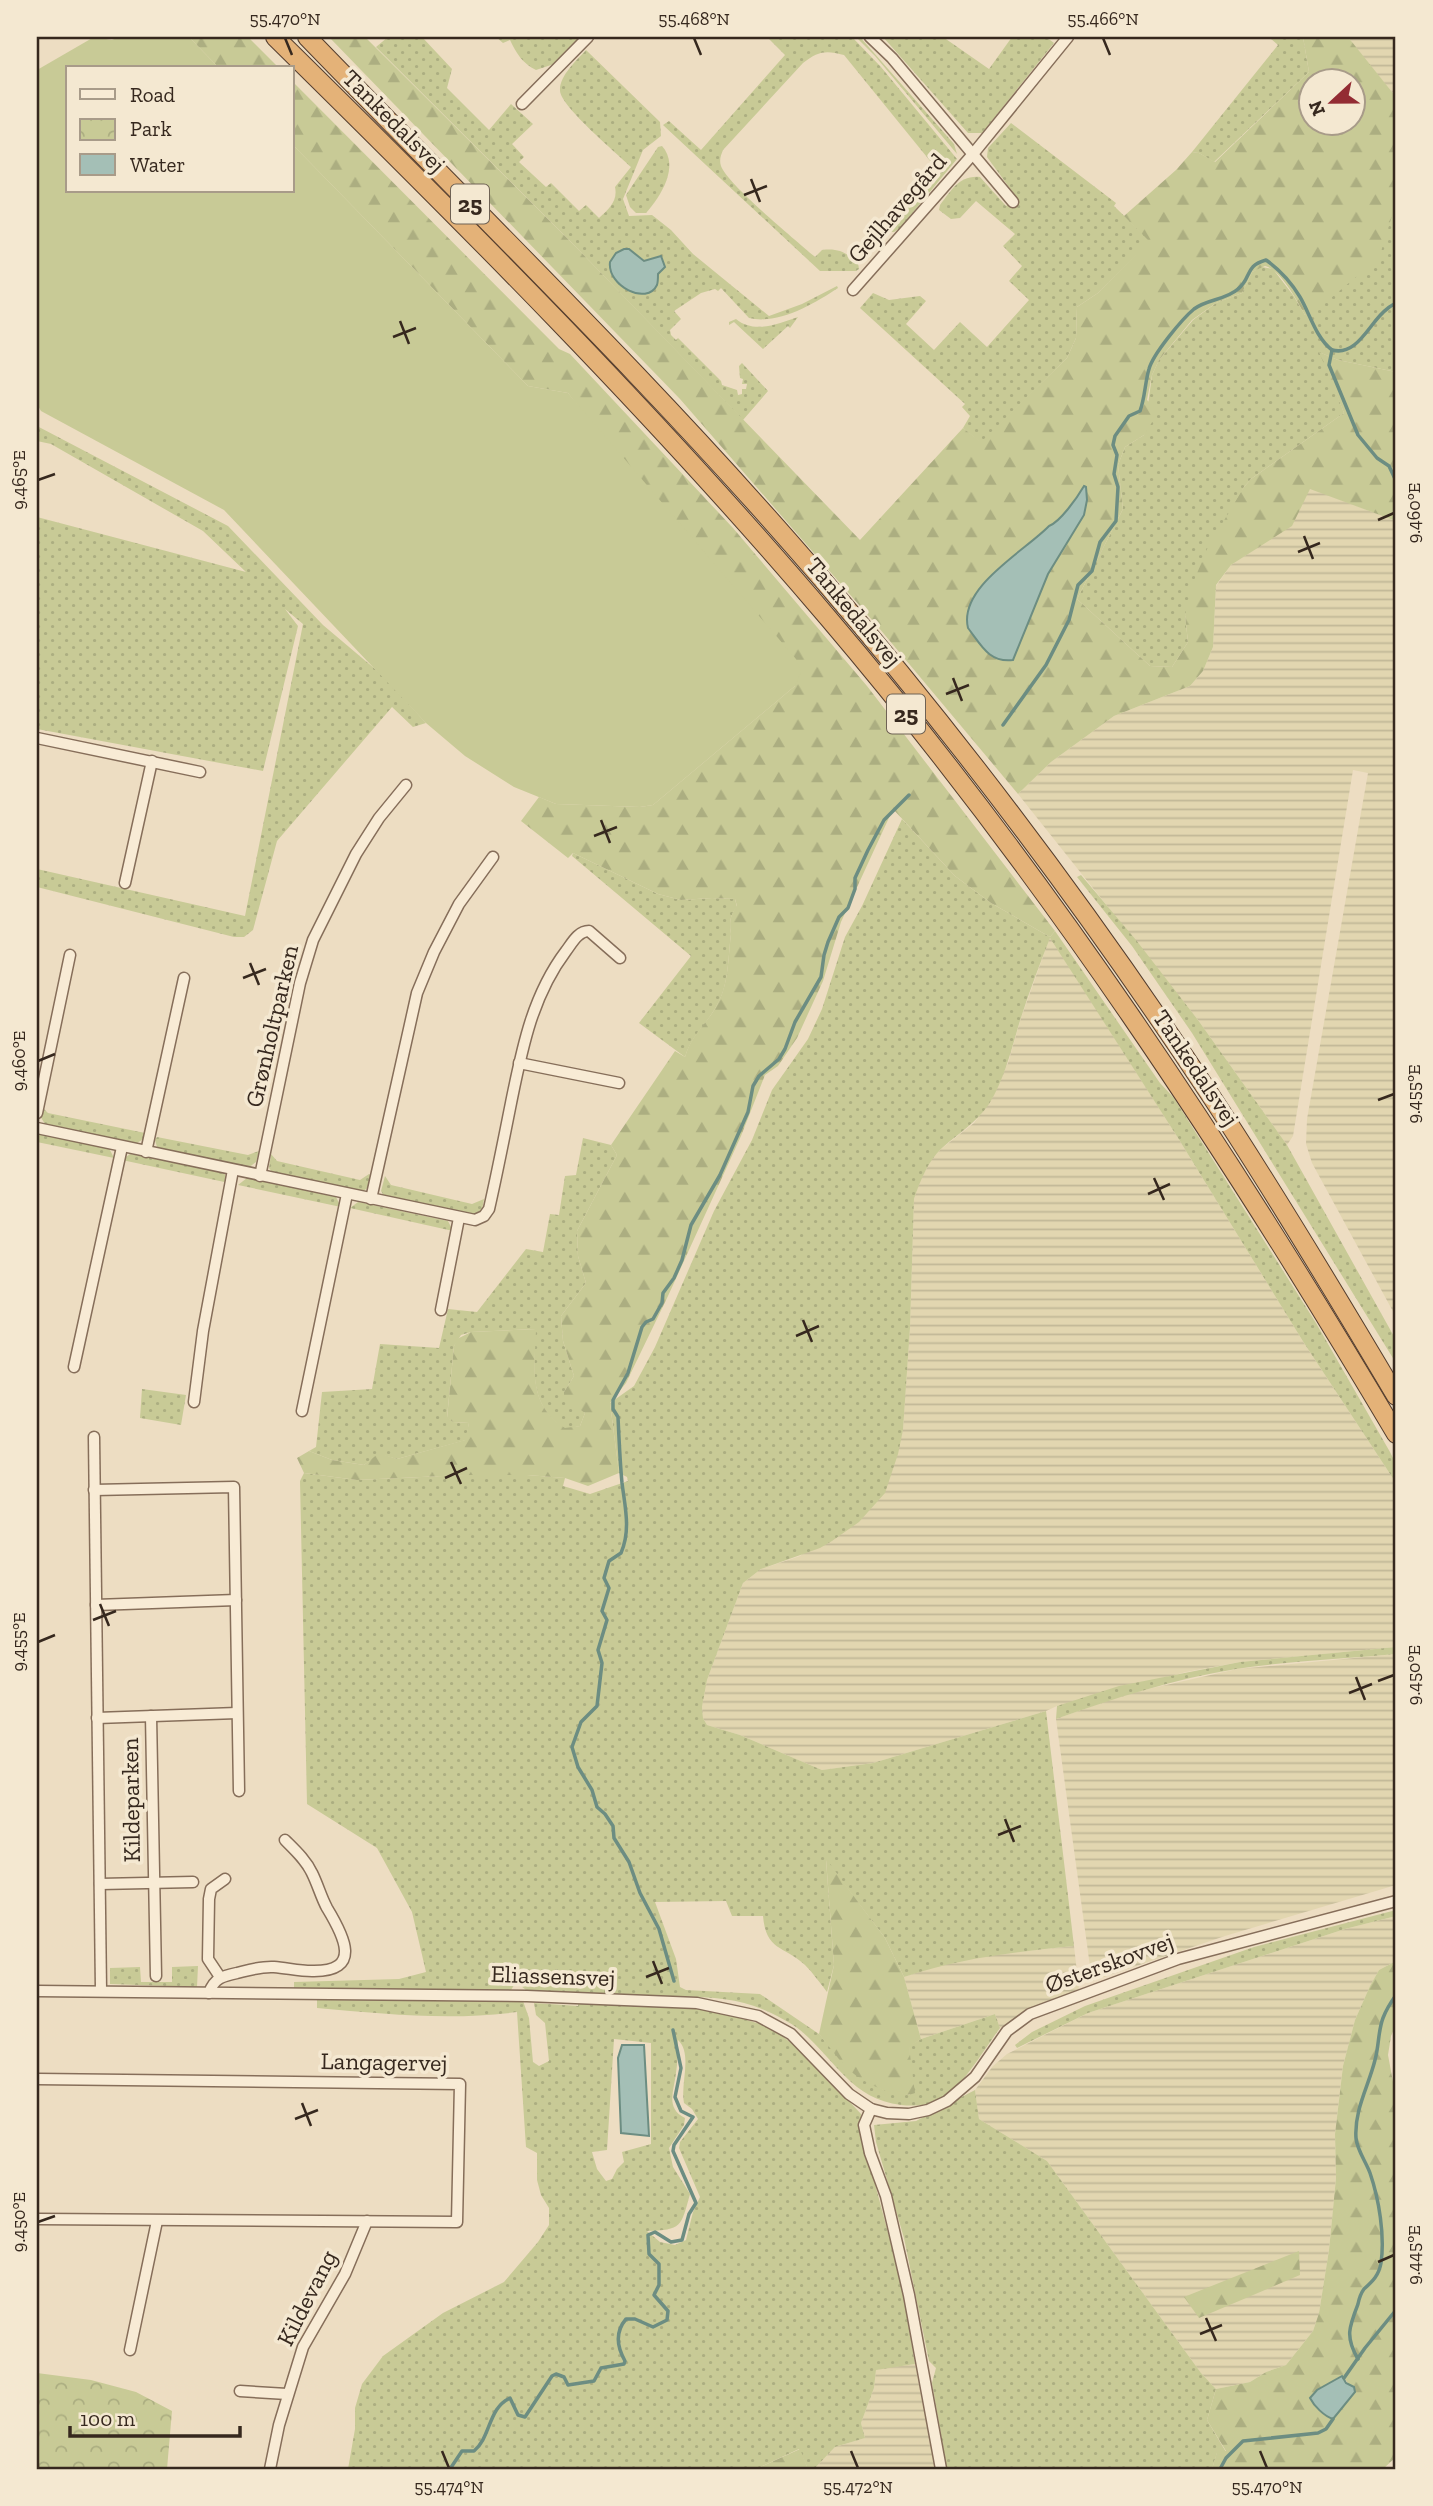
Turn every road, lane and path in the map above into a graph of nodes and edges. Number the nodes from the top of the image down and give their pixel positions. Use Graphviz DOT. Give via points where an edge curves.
graph roads {
  1 [pos="275,37"];
  2 [pos="307,37"];
  3 [pos="588,37"];
  4 [pos="870,37"];
  5 [pos="1068,37"];
  6 [pos="522,104"];
  7 [pos="973,154"];
  8 [pos="1013,202"];
  9 [pos="853,289"];
  10 [pos="37,738"];
  11 [pos="152,761"];
  12 [pos="200,772"];
  13 [pos="406,785"];
  14 [pos="493,857"];
  15 [pos="125,883"];
  16 [pos="70,955"];
  17 [pos="620,958"];
  18 [pos="184,978"];
  19 [pos="519,1063"];
  20 [pos="619,1083"];
  21 [pos="37,1113"];
  22 [pos="37,1128"];
  23 [pos="121,1147"];
  24 [pos="146,1152"];
  25 [pos="233,1170"];
  26 [pos="260,1176"];
  27 [pos="347,1194"];
  28 [pos="371,1199"];
  29 [pos="458,1218"];
  30 [pos="441,1310"];
  31 [pos="74,1367"];
  32 [pos="195,1389"];
  33 [pos="207,1392"];
  34 [pos="1396,1396"];
  35 [pos="194,1402"];
  36 [pos="302,1410"];
  37 [pos="1396,1434"];
  38 [pos="94,1437"];
  39 [pos="94,1490"];
  40 [pos="236,1601"];
  41 [pos="96,1605"];
  42 [pos="237,1713"];
  43 [pos="151,1716"];
  44 [pos="97,1718"];
  45 [pos="239,1791"];
  46 [pos="285,1840"];
  47 [pos="302,1856"];
  48 [pos="291,1864"];
  49 [pos="225,1879"];
  50 [pos="193,1882"];
  51 [pos="154,1883"];
  52 [pos="100,1884"];
  53 [pos="1396,1901"];
  54 [pos="156,1976"];
  55 [pos="220,1977"];
  56 [pos="37,1990"];
  57 [pos="101,1990"];
  58 [pos="209,1993"];
  59 [pos="37,2079"];
  60 [pos="871,2109"];
  61 [pos="37,2219"];
  62 [pos="157,2221"];
  63 [pos="367,2221"];
  64 [pos="130,2350"];
  65 [pos="240,2391"];
  66 [pos="287,2394"];
  67 [pos="270,2469"];
  68 [pos="941,2469"];
  1 -- 37 [label="highway, Tankedalsvej / 25" via="632,398 833,623 943,760 1136,1020"];
  2 -- 34 [label="highway, Tankedalsvej / 25" via="716,458 954,740 1110,949 1206,1089"];
  3 -- 6 [label="street"];
  4 -- 7 [label="street, Gejlhavegård"];
  5 -- 7 [label="street, Gejlhavegård"];
  7 -- 8 [label="street, Gejlhavegård"];
  7 -- 9 [label="street, Gejlhavegård"];
  10 -- 11 [label="street"];
  11 -- 12 [label="street"];
  11 -- 15 [label="street"];
  13 -- 26 [label="street, Grønholtparken" via="356,854 313,940"];
  14 -- 28 [label="street" via="459,904 417,993"];
  16 -- 21 [label="street"];
  17 -- 19 [label="street" via="589,931 578,936 554,968 536,1004"];
  18 -- 24 [label="street"];
  19 -- 20 [label="street"];
  19 -- 29 [label="street" via="489,1209 475,1220"];
  22 -- 23 [label="street"];
  23 -- 24 [label="street"];
  23 -- 31 [label="street"];
  24 -- 25 [label="street"];
  25 -- 26 [label="street"];
  25 -- 32 [label="street"];
  26 -- 27 [label="street"];
  27 -- 28 [label="street"];
  27 -- 36 [label="street"];
  28 -- 29 [label="street"];
  29 -- 30 [label="street"];
  32 -- 33 [label="street"];
  32 -- 35 [label="street"];
  38 -- 39 [label="street, Kildeparken"];
  39 -- 40 [label="street" via="234,1487"];
  39 -- 41 [label="street, Kildeparken"];
  40 -- 41 [label="street"];
  40 -- 42 [label="street"];
  41 -- 44 [label="street, Kildeparken"];
  42 -- 43 [label="street, Kildeparken"];
  42 -- 45 [label="street"];
  43 -- 44 [label="street, Kildeparken"];
  43 -- 51 [label="street, Kildeparken"];
  44 -- 52 [label="street, Kildeparken"];
  46 -- 47 [label="street"];
  47 -- 48 [label="street"];
  47 -- 55 [label="street" via="341,1931 345,1946 342,1963 326,1971 271,1966"];
  49 -- 55 [label="street" via="208,1899 208,1959"];
  50 -- 51 [label="street, Kildeparken"];
  51 -- 52 [label="street, Kildeparken"];
  51 -- 54 [label="street, Kildeparken"];
  52 -- 57 [label="street, Kildeparken"];
  53 -- 60 [label="street, Østerskovvej" via="1178,1959 1030,2014 1007,2031 975,2077 947,2101 909,2114"];
  55 -- 58 [label="street"];
  56 -- 57 [label="street, Eliassensvej"];
  57 -- 58 [label="street, Eliassensvej"];
  58 -- 60 [label="street, Eliassensvej" via="527,1996 698,2003 758,2016 790,2034 849,2094"];
  59 -- 63 [label="street, Langagervej" via="460,2084 457,2222"];
  60 -- 68 [label="street" via="864,2125 909,2295"];
  61 -- 62 [label="street, Langagervej"];
  62 -- 63 [label="street, Langagervej"];
  62 -- 64 [label="street"];
  63 -- 66 [label="street, Kildevang" via="345,2274 303,2347"];
  65 -- 66 [label="street"];
  66 -- 67 [label="street, Kildevang"];
}
